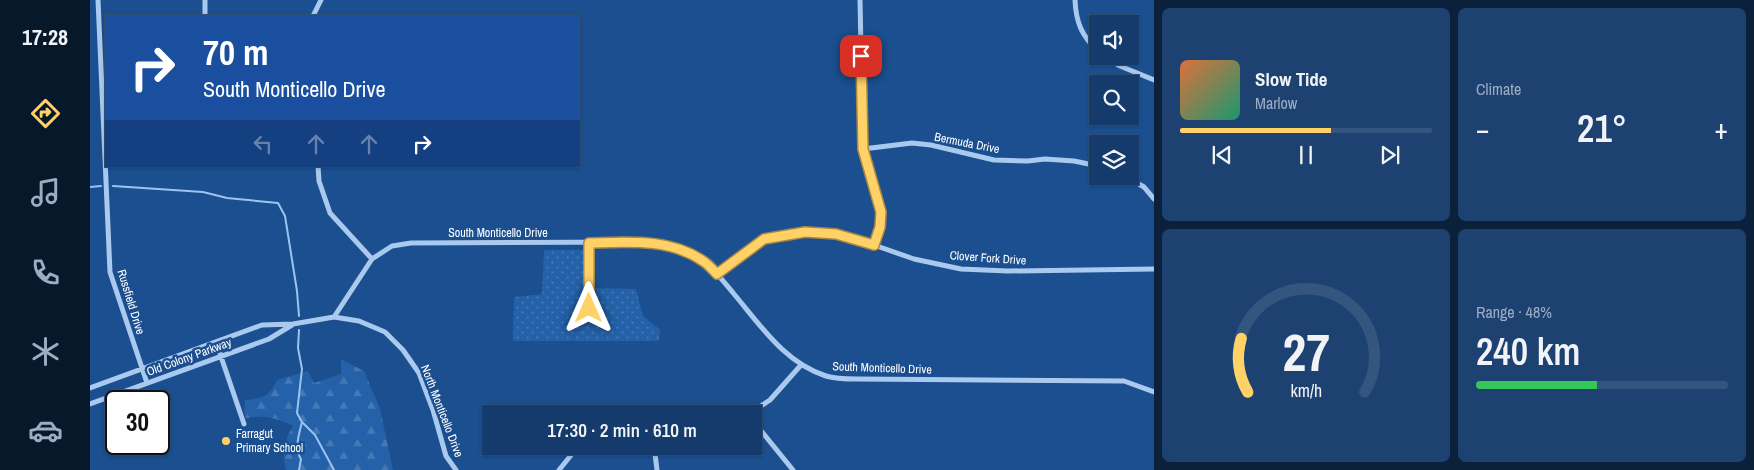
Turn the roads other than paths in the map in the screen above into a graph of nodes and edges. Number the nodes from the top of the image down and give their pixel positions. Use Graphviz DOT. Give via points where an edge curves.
graph roads {
  1 [pos="98,0"];
  2 [pos="205,0"];
  3 [pos="321,0"];
  4 [pos="860,0"];
  5 [pos="1075,0"];
  6 [pos="205,15"];
  7 [pos="314,15"];
  8 [pos="1089,42"];
  9 [pos="1118,65"];
  10 [pos="1154,80"];
  11 [pos="863,149"];
  12 [pos="105,159"];
  13 [pos="1089,164"];
  14 [pos="105,167"];
  15 [pos="318,167"];
  16 [pos="1139,184"];
  17 [pos="1154,199"];
  18 [pos="589,243"];
  19 [pos="874,245"];
  20 [pos="372,259"];
  21 [pos="1154,270"];
  22 [pos="717,274"];
  23 [pos="589,308"];
  24 [pos="334,317"];
  25 [pos="293,324"];
  26 [pos="216,342"];
  27 [pos="221,356"];
  28 [pos="801,365"];
  29 [pos="142,368"];
  30 [pos="147,384"];
  31 [pos="90,388"];
  32 [pos="1154,392"];
  33 [pos="90,404"];
  34 [pos="762,405"];
  35 [pos="244,424"];
  36 [pos="762,432"];
  37 [pos="571,455"];
  38 [pos="655,455"];
  39 [pos="456,470"];
  40 [pos="559,470"];
  41 [pos="657,470"];
  42 [pos="792,470"];
  1 -- 12 [label="street, Russfield Drive"];
  2 -- 6 [label="street"];
  3 -- 7 [label="street"];
  4 -- 11 [label="street"];
  5 -- 8 [label="street" via="1076,16"];
  9 -- 10 [label="street"];
  11 -- 13 [label="street, Bermuda Drive" via="912,143 994,160 1045,159"];
  11 -- 19 [label="street" via="881,212"];
  14 -- 29 [label="street, Russfield Drive" via="110,272"];
  15 -- 20 [label="street" via="319,181 330,213"];
  16 -- 17 [label="street"];
  18 -- 20 [label="street, South Monticello Drive" via="411,243 392,246"];
  18 -- 22 [label="street, South Monticello Drive" via="660,244 702,260"];
  18 -- 23 [label="street"];
  19 -- 21 [label="street, Clover Fork Drive" via="914,260 961,269"];
  19 -- 22 [label="street, Clover Fork Drive" via="836,234 805,232 764,239"];
  20 -- 24 [label="street, South Monticello Drive"];
  22 -- 28 [label="street, South Monticello Drive" via="779,348"];
  24 -- 25 [label="street, Old Colony Parkway"];
  24 -- 39 [label="street, North Monticello Drive" via="359,321 385,332 403,350 419,373 446,456"];
  25 -- 26 [label="street, Old Colony Parkway" via="262,325"];
  25 -- 27 [label="street, Old Colony Parkway" via="269,339"];
  26 -- 27 [label="street"];
  26 -- 29 [label="street, Old Colony Parkway"];
  27 -- 30 [label="street, Old Colony Parkway"];
  27 -- 35 [label="street"];
  28 -- 32 [label="street, South Monticello Drive" via="828,377 1124,381"];
  28 -- 34 [label="street"];
  29 -- 30 [label="street, Russfield Drive"];
  29 -- 31 [label="street, Old Colony Parkway"];
  30 -- 33 [label="street, Old Colony Parkway"];
  36 -- 42 [label="street"];
  37 -- 40 [label="street"];
  38 -- 41 [label="street"];
}
